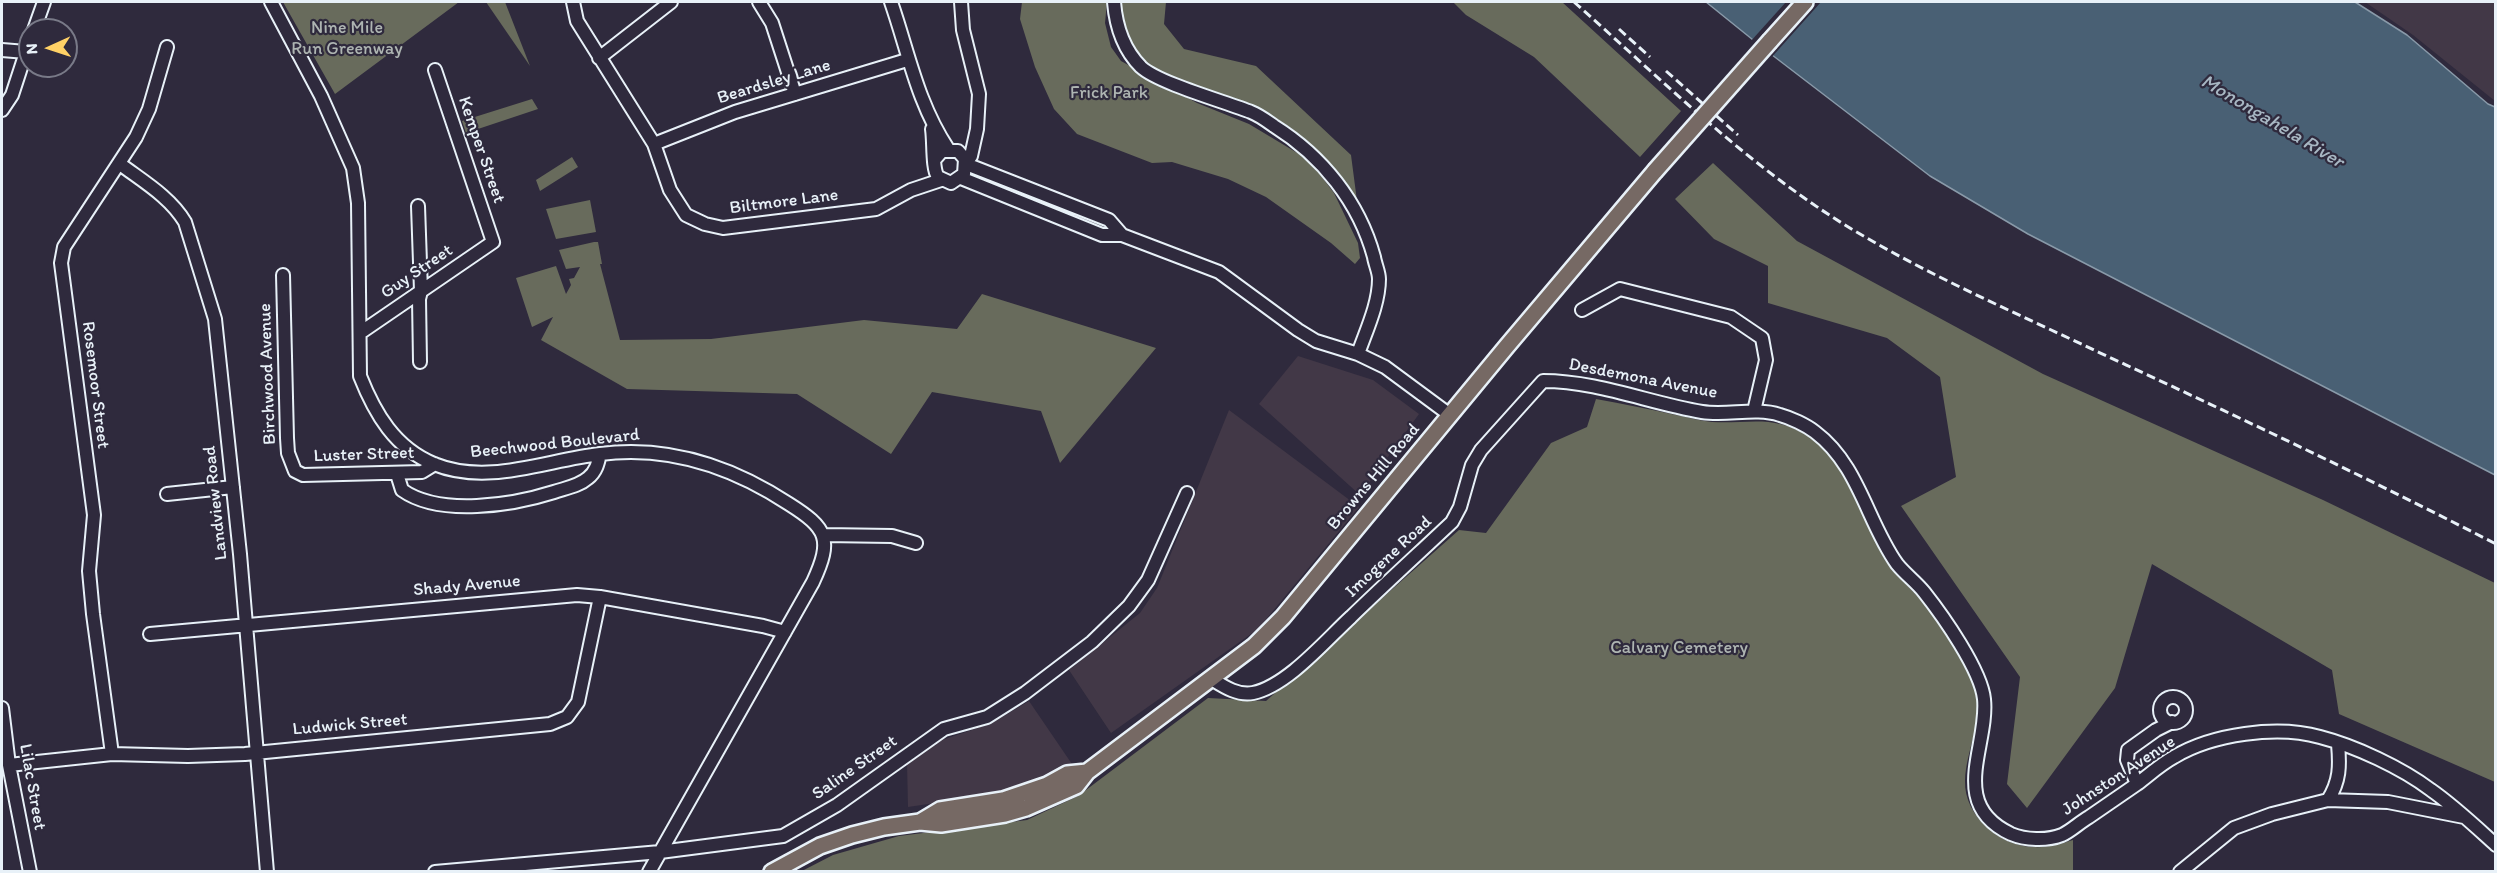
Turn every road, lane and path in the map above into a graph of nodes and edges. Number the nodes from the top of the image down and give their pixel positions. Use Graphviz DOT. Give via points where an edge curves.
graph roads {
  1 [pos="44,2"];
  2 [pos="271,2"];
  3 [pos="573,2"];
  4 [pos="671,2"];
  5 [pos="759,2"];
  6 [pos="891,2"];
  7 [pos="961,2"];
  8 [pos="1114,2"];
  9 [pos="1805,2"];
  10 [pos="38,18"];
  11 [pos="167,47"];
  12 [pos="2,50"];
  13 [pos="18,51"];
  14 [pos="599,58"];
  15 [pos="907,60"];
  16 [pos="435,70"];
  17 [pos="18,77"];
  18 [pos="795,94"];
  19 [pos="2,110"];
  20 [pos="932,125"];
  21 [pos="974,142"];
  22 [pos="654,144"];
  23 [pos="953,150"];
  24 [pos="934,161"];
  25 [pos="120,164"];
  26 [pos="966,164"];
  27 [pos="961,178"];
  28 [pos="941,180"];
  29 [pos="910,190"];
  30 [pos="418,206"];
  31 [pos="1122,235"];
  32 [pos="493,242"];
  33 [pos="282,274"];
  34 [pos="421,291"];
  35 [pos="1582,310"];
  36 [pos="360,333"];
  37 [pos="1358,354"];
  38 [pos="420,362"];
  39 [pos="1542,381"];
  40 [pos="1754,411"];
  41 [pos="1450,416"];
  42 [pos="600,454"];
  43 [pos="435,464"];
  44 [pos="295,471"];
  45 [pos="397,474"];
  46 [pos="233,487"];
  47 [pos="1187,493"];
  48 [pos="167,494"];
  49 [pos="824,535"];
  50 [pos="916,543"];
  51 [pos="600,597"];
  52 [pos="245,624"];
  53 [pos="785,632"];
  54 [pos="150,634"];
  55 [pos="1210,678"];
  56 [pos="2,708"];
  57 [pos="2167,719"];
  58 [pos="2338,744"];
  59 [pos="256,753"];
  60 [pos="111,754"];
  61 [pos="9,765"];
  62 [pos="2137,784"];
  63 [pos="2328,800"];
  64 [pos="2465,817"];
  65 [pos="2496,845"];
  66 [pos="660,852"];
  67 [pos="583,858"];
  68 [pos="30,872"];
  69 [pos="267,872"];
  70 [pos="435,872"];
  71 [pos="582,872"];
  72 [pos="649,872"];
  73 [pos="772,872"];
  74 [pos="2180,872"];
  1 -- 10 [label="street"];
  2 -- 36 [label="street, Beechwood Boulevard" via="321,96 353,168 358,203"];
  3 -- 14 [label="street, Biltmore Lane" via="577,21"];
  4 -- 14 [label="street"];
  5 -- 18 [label="street" via="771,23"];
  6 -- 15 [label="street"];
  7 -- 21 [label="street" via="963,30 979,94"];
  8 -- 37 [label="street" via="1124,46 1143,69 1254,113 1294,138 1332,175 1355,209 1370,242 1379,278 1376,303"];
  9 -- 41 [label="main road, Browns Hill Road, bridge" via="1655,171"];
  11 -- 25 [label="street, Rosemoor Street" via="149,109"];
  12 -- 13 [label="street"];
  14 -- 22 [label="street, Biltmore Lane"];
  15 -- 18 [label="street, Beardsley Lane"];
  15 -- 20 [label="street"];
  16 -- 32 [label="street, Kemper Street"];
  17 -- 19 [label="street"];
  18 -- 22 [label="street, Beardsley Lane" via="735,112"];
  20 -- 23 [label="street"];
  20 -- 24 [label="street"];
  21 -- 23 [label="street"];
  21 -- 26 [label="street"];
  22 -- 29 [label="street, Biltmore Lane" via="670,190 686,215 723,228 876,209"];
  23 -- 24 [label="street" via="938,154"];
  23 -- 26 [label="street"];
  24 -- 28 [label="street" via="935,174"];
  24 -- 29 [label="street"];
  25 -- 46 [label="street, Landview Road" via="167,199 185,222 215,319"];
  25 -- 60 [label="street, Rosemoor Street" via="64,247 61,263 94,515 90,582"];
  26 -- 27 [label="street"];
  26 -- 31 [label="street" via="1109,220"];
  27 -- 28 [label="street" via="951,183"];
  27 -- 31 [label="street" via="1102,235"];
  28 -- 29 [label="street"];
  30 -- 34 [label="street"];
  31 -- 37 [label="street" via="1219,272 1316,341"];
  32 -- 34 [label="street, Guy Street"];
  33 -- 44 [label="street, Birchwood Avenue" via="287,438"];
  34 -- 36 [label="street, Guy Street"];
  34 -- 38 [label="street"];
  35 -- 40 [label="street" via="1620,289 1731,317 1762,338 1766,360"];
  36 -- 43 [label="street, Beechwood Boulevard" via="360,376 371,403 398,440"];
  37 -- 41 [label="street" via="1385,367"];
  39 -- 40 [label="street, Desdemona Avenue" via="1623,393 1703,412"];
  39 -- 55 [label="street, Imogene Road" via="1481,450 1452,522 1300,664 1270,687 1253,693 1228,690"];
  40 -- 62 [label="street, Johnston Avenue" via="1781,415 1815,431 1837,454 1859,488 1898,566 1923,591 1978,676 1984,700 1973,774 1979,802 1991,820 2012,834 2036,839 2062,835"];
  41 -- 55 [label="main road, Browns Hill Road" via="1269,634"];
  42 -- 43 [label="street, Beechwood Boulevard" via="483,473"];
  42 -- 45 [label="street" via="593,473 574,486 500,504 470,506 419,499 402,490"];
  42 -- 49 [label="street, Beechwood Boulevard" via="665,453 718,467 772,492 814,520"];
  43 -- 45 [label="street, Luster Street" via="422,472"];
  44 -- 45 [label="street, Luster Street" via="303,476"];
  46 -- 48 [label="street"];
  46 -- 52 [label="street, Landview Road"];
  47 -- 66 [label="street, Saline Street" via="1148,580 1129,606 1092,642 1025,693 987,717 944,729 837,805 783,836"];
  49 -- 50 [label="street" via="892,536"];
  49 -- 53 [label="street" via="820,566"];
  51 -- 52 [label="street, Shady Avenue" via="551,596"];
  51 -- 53 [label="street, Shady Avenue"];
  51 -- 59 [label="street, Ludwick Street" via="580,694 572,712 558,721"];
  52 -- 54 [label="street, Shady Avenue"];
  52 -- 59 [label="street, Landview Road"];
  53 -- 66 [label="street"];
  55 -- 73 [label="main road, Browns Hill Road" via="1087,772 1067,774 1003,800 940,810 920,822 852,835 820,846"];
  56 -- 61 [label="street, Lilac Street"];
  57 -- 62 [label="street" via="2128,750 2127,760"];
  58 -- 62 [label="street, Johnston Avenue" via="2318,736 2250,733 2220,739 2175,756"];
  58 -- 63 [label="street" via="2340,771"];
  58 -- 64 [label="street, Johnston Avenue" via="2429,788"];
  59 -- 60 [label="street, Ludwick Street"];
  59 -- 69 [label="street, Landview Road"];
  60 -- 61 [label="street, Ludwick Street"];
  61 -- 68 [label="street, Lilac Street"];
  63 -- 64 [label="street" via="2388,802"];
  63 -- 74 [label="street" via="2234,828"];
  64 -- 65 [label="street, Johnston Avenue"];
  66 -- 67 [label="street, Saline Street"];
  66 -- 72 [label="street"];
  67 -- 70 [label="street, Saline Street"];
  67 -- 71 [label="street"];
}
